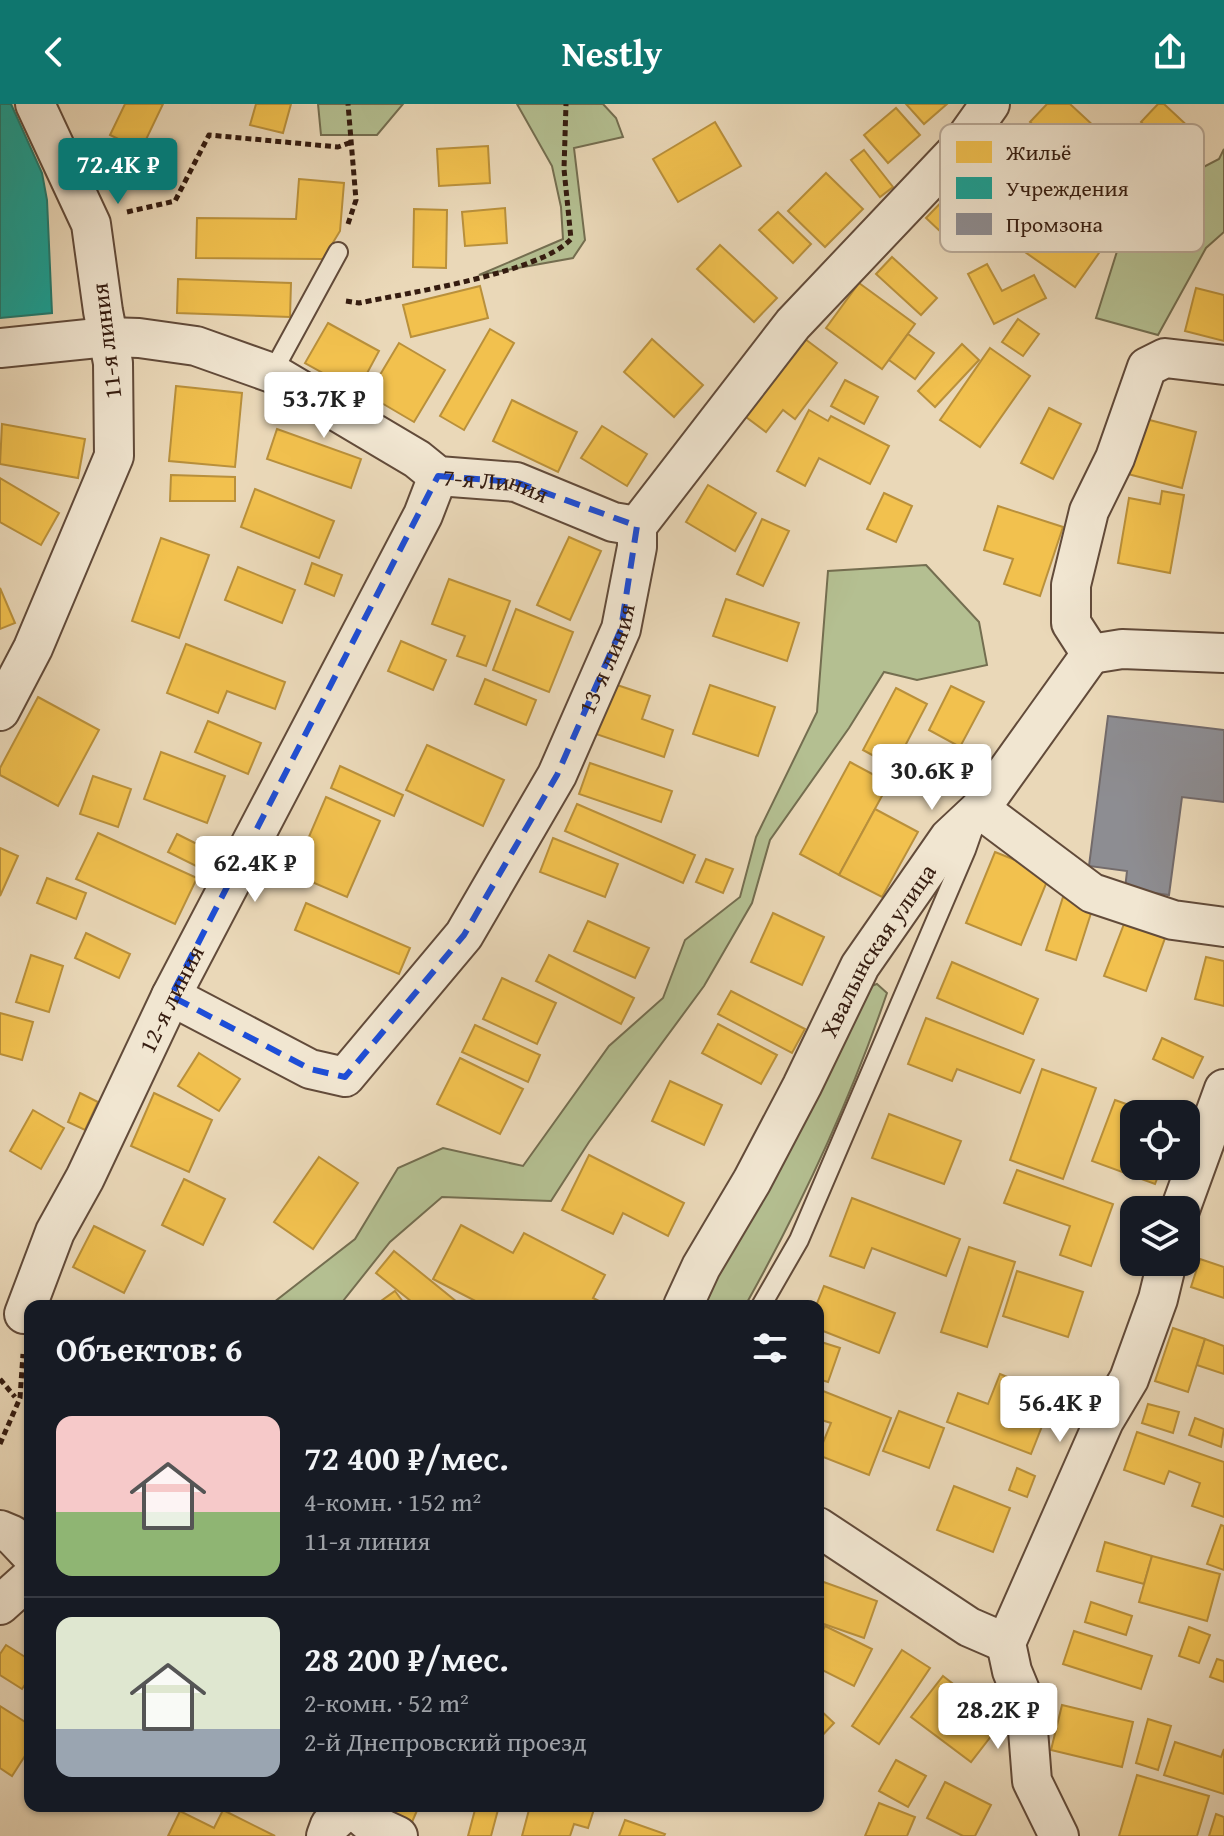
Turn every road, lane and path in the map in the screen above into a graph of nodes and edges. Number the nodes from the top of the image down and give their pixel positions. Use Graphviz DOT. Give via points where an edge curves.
graph roads {
  1 [pos="35,104"];
  2 [pos="348,104"];
  3 [pos="566,104"];
  4 [pos="990,104"];
  5 [pos="976,124"];
  6 [pos="352,142"];
  7 [pos="940,169"];
  8 [pos="91,224"];
  9 [pos="338,252"];
  10 [pos="314,296"];
  11 [pos="107,337"];
  12 [pos="0,348"];
  13 [pos="1224,365"];
  14 [pos="272,373"];
  15 [pos="438,476"];
  16 [pos="637,526"];
  17 [pos="1224,653"];
  18 [pos="1091,654"];
  19 [pos="4,694"];
  20 [pos="980,809"];
  21 [pos="1224,927"];
  22 [pos="171,996"];
  23 [pos="1224,1089"];
  24 [pos="1185,1196"];
  25 [pos="1164,1276"];
  26 [pos="29,1300"];
  27 [pos="686,1300"];
  28 [pos="764,1300"];
  29 [pos="24,1314"];
  30 [pos="0,1379"];
  31 [pos="15,1397"];
  32 [pos="0,1444"];
  33 [pos="0,1530"];
  34 [pos="824,1531"];
  35 [pos="24,1548"];
  36 [pos="24,1583"];
  37 [pos="0,1605"];
  38 [pos="1006,1643"];
  39 [pos="344,1812"];
  40 [pos="358,1812"];
  41 [pos="326,1836"];
  42 [pos="398,1836"];
  43 [pos="1059,1836"];
  1 -- 8 [label="street, 11-я линия"];
  2 -- 6 [label="path"];
  3 -- 10 [label="path" via="564,169 571,239 561,250 483,278 359,303"];
  4 -- 5 [label="street"];
  6 -- 8 [label="path" via="338,147 209,135 175,201"];
  6 -- 9 [label="path" via="356,200"];
  7 -- 16 [label="street" via="793,324"];
  8 -- 11 [label="street, 11-я линия"];
  9 -- 10 [label="lane"];
  10 -- 14 [label="lane"];
  11 -- 12 [label="street, 7-я Линия"];
  11 -- 14 [label="street, 7-я Линия" via="196,346"];
  11 -- 19 [label="street, 11-я линия" via="113,363 114,456 33,648"];
  13 -- 18 [label="street" via="1165,358 1147,367 1115,458 1089,511 1071,585 1071,623"];
  14 -- 15 [label="street, 7-я Линия"];
  15 -- 16 [label="street, 7-я Линия" via="516,482 613,522"];
  15 -- 22 [label="street, 12-я линия" via="423,515"];
  16 -- 22 [label="street, 13-я линия" via="621,629 557,775 464,935 345,1077 310,1069"];
  17 -- 18 [label="street" via="1122,649"];
  18 -- 20 [label="street, Хвалынская улица"];
  20 -- 21 [label="street" via="1092,893 1173,920"];
  20 -- 27 [label="street, Хвалынская улица" via="949,838 860,966 802,1086"];
  20 -- 28 [label="lane" via="799,1240"];
  22 -- 26 [label="street, 12-я линия" via="55,1232"];
  23 -- 24 [label="street"];
  25 -- 38 [label="street" via="1129,1379 1104,1421"];
  29 -- 32 [label="path" via="20,1398"];
  30 -- 31 [label="path"];
  33 -- 35 [label="street"];
  34 -- 38 [label="street" via="969,1627"];
  36 -- 37 [label="street"];
  38 -- 43 [label="street" via="1026,1705 1032,1781"];
  39 -- 41 [label="street"];
  40 -- 42 [label="street"];
}
